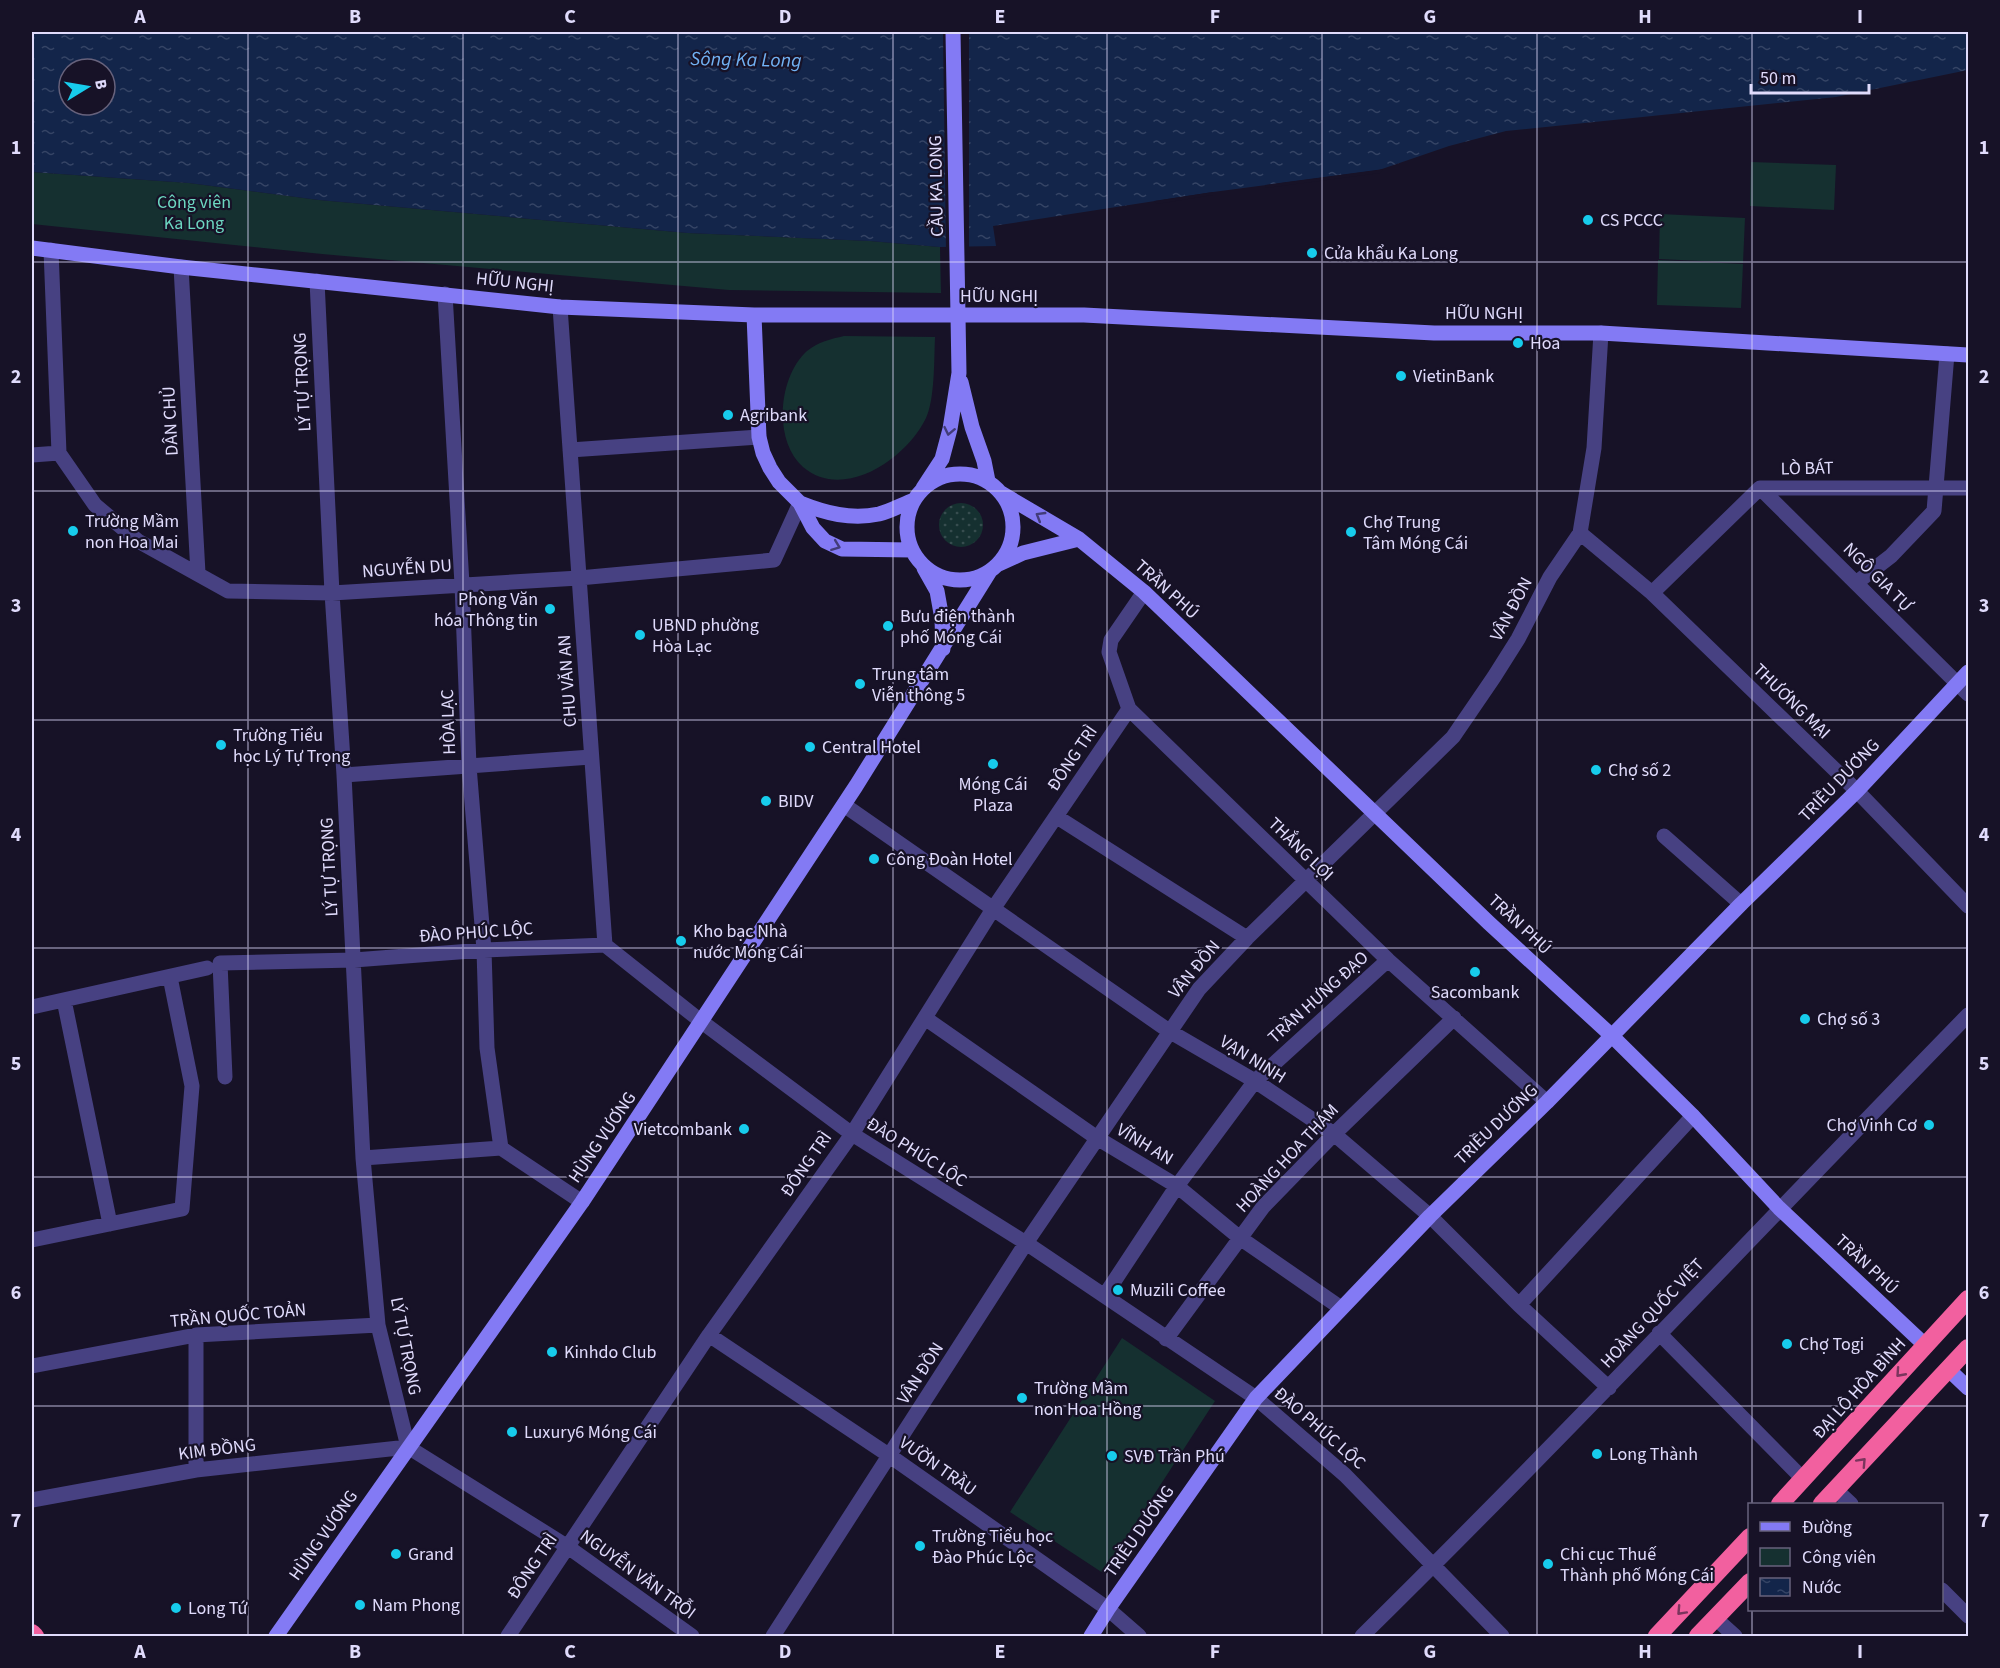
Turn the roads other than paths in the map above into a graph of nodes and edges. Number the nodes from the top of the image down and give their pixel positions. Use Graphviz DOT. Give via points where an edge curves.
graph roads {
  1 [pos="953,32"];
  2 [pos="32,248"];
  3 [pos="51,250"];
  4 [pos="181,267"];
  5 [pos="317,281"];
  6 [pos="445,294"];
  7 [pos="560,307"];
  8 [pos="754,315"];
  9 [pos="1601,333"];
  10 [pos="1947,354"];
  11 [pos="1968,355"];
  12 [pos="959,373"];
  13 [pos="759,437"];
  14 [pos="570,450"];
  15 [pos="59,453"];
  16 [pos="32,455"];
  17 [pos="988,482"];
  18 [pos="1938,486"];
  19 [pos="1760,488"];
  20 [pos="1968,488"];
  21 [pos="1000,493"];
  22 [pos="919,494"];
  23 [pos="800,503"];
  24 [pos="1580,533"];
  25 [pos="1079,539"];
  26 [pos="912,550"];
  27 [pos="923,566"];
  28 [pos="994,568"];
  29 [pos="198,573"];
  30 [pos="579,578"];
  31 [pos="1856,583"];
  32 [pos="462,584"];
  33 [pos="332,592"];
  34 [pos="1144,592"];
  35 [pos="1652,593"];
  36 [pos="944,649"];
  37 [pos="1965,683"];
  38 [pos="1128,709"];
  39 [pos="591,757"];
  40 [pos="469,766"];
  41 [pos="344,775"];
  42 [pos="1857,791"];
  43 [pos="844,805"];
  44 [pos="1376,813"];
  45 [pos="1057,817"];
  46 [pos="1664,836"];
  47 [pos="1305,881"];
  48 [pos="1741,904"];
  49 [pos="1968,906"];
  50 [pos="993,909"];
  51 [pos="1247,938"];
  52 [pos="605,945"];
  53 [pos="484,950"];
  54 [pos="354,960"];
  55 [pos="1388,960"];
  56 [pos="214,966"];
  57 [pos="170,977"];
  58 [pos="64,1000"];
  59 [pos="32,1007"];
  60 [pos="1968,1015"];
  61 [pos="925,1018"];
  62 [pos="1454,1018"];
  63 [pos="702,1022"];
  64 [pos="1169,1031"];
  65 [pos="1612,1036"];
  66 [pos="225,1077"];
  67 [pos="1255,1082"];
  68 [pos="1547,1102"];
  69 [pos="1693,1116"];
  70 [pos="852,1134"];
  71 [pos="1334,1134"];
  72 [pos="1097,1138"];
  73 [pos="501,1148"];
  74 [pos="363,1158"];
  75 [pos="1177,1186"];
  76 [pos="582,1202"];
  77 [pos="1779,1208"];
  78 [pos="1430,1216"];
  79 [pos="110,1224"];
  80 [pos="1240,1238"];
  81 [pos="32,1240"];
  82 [pos="1026,1243"];
  83 [pos="1105,1295"];
  84 [pos="1968,1299"];
  85 [pos="1519,1305"];
  86 [pos="1341,1308"];
  87 [pos="378,1325"];
  88 [pos="1659,1333"];
  89 [pos="196,1335"];
  90 [pos="710,1335"];
  91 [pos="1166,1339"];
  92 [pos="1926,1346"];
  93 [pos="1968,1348"];
  94 [pos="32,1366"];
  95 [pos="1948,1369"];
  96 [pos="1609,1388"];
  97 [pos="1968,1388"];
  98 [pos="1256,1398"];
  99 [pos="408,1448"];
  100 [pos="890,1456"];
  101 [pos="196,1470"];
  102 [pos="1803,1479"];
  103 [pos="1836,1490"];
  104 [pos="32,1500"];
  105 [pos="1781,1503"];
  106 [pos="1823,1503"];
  107 [pos="1850,1503"];
  108 [pos="1748,1538"];
  109 [pos="568,1547"];
  110 [pos="1434,1566"];
  111 [pos="1748,1583"];
  112 [pos="1943,1592"];
  113 [pos="1108,1609"];
  114 [pos="1968,1616"];
  115 [pos="1716,1618"];
  116 [pos="32,1633"];
  117 [pos="35,1636"];
  118 [pos="276,1636"];
  119 [pos="508,1636"];
  120 [pos="692,1636"];
  121 [pos="773,1636"];
  122 [pos="1091,1636"];
  123 [pos="1139,1636"];
  124 [pos="1362,1636"];
  125 [pos="1502,1636"];
  126 [pos="1657,1636"];
  127 [pos="1698,1636"];
  128 [pos="1735,1636"];
  1 -- 12 [label="street, CẦU KA LONG"];
  2 -- 3 [label="street, HỮU NGHỊ"];
  3 -- 4 [label="street, HỮU NGHỊ"];
  3 -- 15 [label="street"];
  4 -- 5 [label="street, HỮU NGHỊ"];
  4 -- 29 [label="street, DÂN CHỦ"];
  5 -- 6 [label="street, HỮU NGHỊ"];
  5 -- 33 [label="street, LÝ TỰ TRỌNG"];
  6 -- 7 [label="street, HỮU NGHỊ"];
  6 -- 32 [label="street, HÒA LẠC"];
  7 -- 8 [label="street, HỮU NGHỊ"];
  7 -- 14 [label="street, CHU VĂN AN"];
  8 -- 9 [label="street, HỮU NGHỊ" via="1084,315 1434,333"];
  8 -- 13 [label="street"];
  9 -- 10 [label="street, HỮU NGHỊ"];
  9 -- 24 [label="street, VÂN ĐỒN" via="1594,448"];
  10 -- 11 [label="street, HỮU NGHỊ"];
  10 -- 18 [label="street"];
  12 -- 17 [label="street"];
  12 -- 22 [label="street, one-way" via="942,459"];
  13 -- 14 [label="street"];
  13 -- 23 [label="street" via="770,468"];
  14 -- 30 [label="street, CHU VĂN AN"];
  15 -- 16 [label="street"];
  15 -- 29 [label="street, NGUYỄN DU" via="95,505 138,541"];
  17 -- 21 [label="street"];
  17 -- 22 [label="street" via="972,475 954,474 938,478"];
  18 -- 19 [label="street, LÒ BÁT"];
  18 -- 20 [label="street, LÒ BÁT"];
  18 -- 31 [label="street" via="1934,511 1891,556"];
  19 -- 31 [label="street, NGÔ GIA TỰ"];
  19 -- 35 [label="street, LÒ BÁT"];
  25 -- 21 [label="street, TRẦN PHÚ, one-way"];
  21 -- 28 [label="street" via="1009,506 1012,537 1008,552"];
  22 -- 23 [label="street" via="878,514 834,515"];
  22 -- 26 [label="street" via="908,516 907,534"];
  23 -- 26 [label="street, one-way" via="825,542 842,549"];
  23 -- 30 [label="street, NGUYỄN DU" via="774,560"];
  24 -- 35 [label="street, THƯƠNG MẠI"];
  24 -- 44 [label="street, VÂN ĐỒN" via="1550,577 1494,678 1453,737"];
  25 -- 28 [label="street" via="1023,553"];
  25 -- 34 [label="street, TRẦN PHÚ"];
  26 -- 27 [label="street"];
  27 -- 28 [label="street" via="938,576 956,580 974,579"];
  27 -- 36 [label="street" via="937,591"];
  28 -- 36 [label="street, HÙNG VƯƠNG"];
  29 -- 33 [label="street, NGUYỄN DU" via="228,591"];
  30 -- 32 [label="street, NGUYỄN DU"];
  30 -- 39 [label="street, CHU VĂN AN"];
  31 -- 37 [label="street, NGÔ GIA TỰ"];
  32 -- 33 [label="street, NGUYỄN DU"];
  32 -- 40 [label="street, HÒA LẠC"];
  33 -- 41 [label="street, LÝ TỰ TRỌNG"];
  34 -- 38 [label="street, THẮNG LỢI" via="1111,640 1109,652"];
  34 -- 44 [label="street, TRẦN PHÚ"];
  35 -- 42 [label="street, THƯƠNG MẠI"];
  36 -- 43 [label="street, HÙNG VƯƠNG"];
  37 -- 42 [label="street, TRIỀU DƯƠNG"];
  38 -- 45 [label="street, ĐÔNG TRÌ"];
  38 -- 47 [label="street, THẮNG LỢI"];
  39 -- 40 [label="street"];
  39 -- 52 [label="street, CHU VĂN AN"];
  40 -- 41 [label="street"];
  40 -- 53 [label="street, HÒA LẠC"];
  41 -- 54 [label="street, LÝ TỰ TRỌNG"];
  42 -- 48 [label="street, TRIỀU DƯƠNG"];
  42 -- 49 [label="street, THƯƠNG MẠI"];
  43 -- 50 [label="street, VẠN NINH"];
  43 -- 63 [label="street, HÙNG VƯƠNG"];
  44 -- 47 [label="street, VÂN ĐỒN"];
  44 -- 65 [label="street, TRẦN PHÚ"];
  45 -- 50 [label="street, ĐÔNG TRÌ"];
  45 -- 51 [label="street"];
  46 -- 48 [label="street"];
  47 -- 51 [label="street, VÂN ĐỒN"];
  47 -- 55 [label="street, THẮNG LỢI"];
  48 -- 65 [label="street, TRIỀU DƯƠNG"];
  50 -- 61 [label="street, ĐÔNG TRÌ"];
  50 -- 64 [label="street, VẠN NINH"];
  51 -- 64 [label="street, VÂN ĐỒN" via="1199,988"];
  52 -- 53 [label="street, ĐÀO PHÚC LỘC"];
  52 -- 63 [label="street, ĐÀO PHÚC LỘC"];
  53 -- 54 [label="street, ĐÀO PHÚC LỘC"];
  53 -- 73 [label="street, HÒA LẠC" via="487,1048"];
  54 -- 56 [label="street, ĐÀO PHÚC LỘC"];
  54 -- 74 [label="street, LÝ TỰ TRỌNG"];
  55 -- 62 [label="street, THẮNG LỢI"];
  55 -- 67 [label="street, TRẦN HƯNG ĐẠO"];
  56 -- 57 [label="street, ĐÀO PHÚC LỘC"];
  56 -- 66 [label="street"];
  57 -- 58 [label="street, ĐÀO PHÚC LỘC"];
  57 -- 79 [label="street" via="192,1086 182,1209"];
  58 -- 59 [label="street, ĐÀO PHÚC LỘC"];
  58 -- 79 [label="street"];
  60 -- 77 [label="street, HOÀNG QUỐC VIỆT"];
  61 -- 70 [label="street, ĐÔNG TRÌ"];
  61 -- 72 [label="street, VĨNH AN"];
  62 -- 68 [label="street, THẮNG LỢI"];
  62 -- 71 [label="street, HOÀNG HOA THÁM"];
  63 -- 70 [label="street, ĐÀO PHÚC LỘC"];
  63 -- 76 [label="street, HÙNG VƯƠNG"];
  64 -- 67 [label="street, VẠN NINH"];
  64 -- 72 [label="street, VÂN ĐỒN"];
  65 -- 68 [label="street, TRIỀU DƯƠNG"];
  65 -- 69 [label="street, TRẦN PHÚ"];
  67 -- 71 [label="street, VẠN NINH"];
  67 -- 75 [label="street, TRẦN HƯNG ĐẠO"];
  68 -- 78 [label="street, TRIỀU DƯƠNG"];
  69 -- 77 [label="street, TRẦN PHÚ"];
  69 -- 85 [label="street"];
  70 -- 82 [label="street, ĐÀO PHÚC LỘC"];
  70 -- 90 [label="street, ĐÔNG TRÌ"];
  71 -- 78 [label="street, VẠN NINH"];
  71 -- 80 [label="street, HOÀNG HOA THÁM" via="1263,1207"];
  72 -- 75 [label="street, VĨNH AN"];
  72 -- 82 [label="street, VÂN ĐỒN"];
  73 -- 74 [label="street"];
  73 -- 76 [label="street"];
  74 -- 87 [label="street, LÝ TỰ TRỌNG"];
  75 -- 80 [label="street, VĨNH AN"];
  75 -- 83 [label="street, TRẦN HƯNG ĐẠO"];
  76 -- 99 [label="street, HÙNG VƯƠNG"];
  77 -- 88 [label="street, HOÀNG QUỐC VIỆT"];
  77 -- 92 [label="street, TRẦN PHÚ"];
  78 -- 85 [label="street, VẠN NINH"];
  78 -- 86 [label="street, TRIỀU DƯƠNG"];
  79 -- 81 [label="street"];
  80 -- 86 [label="street, VĨNH AN"];
  80 -- 91 [label="street, HOÀNG HOA THÁM"];
  82 -- 83 [label="street, ĐÀO PHÚC LỘC"];
  82 -- 100 [label="street, VÂN ĐỒN"];
  83 -- 91 [label="street, ĐÀO PHÚC LỘC"];
  84 -- 92 [label="highway, ĐẠI LỘ HÒA BÌNH"];
  85 -- 96 [label="street, VẠN NINH"];
  86 -- 98 [label="street, TRIỀU DƯƠNG"];
  87 -- 89 [label="street, TRẦN QUỐC TOẢN"];
  87 -- 99 [label="street, LÝ TỰ TRỌNG"];
  88 -- 96 [label="street, HOÀNG QUỐC VIỆT"];
  88 -- 102 [label="street"];
  89 -- 94 [label="street, TRẦN QUỐC TOẢN"];
  89 -- 101 [label="street"];
  90 -- 100 [label="street, VƯỜN TRẦU"];
  90 -- 109 [label="street, ĐÔNG TRÌ"];
  91 -- 98 [label="street, ĐÀO PHÚC LỘC"];
  92 -- 95 [label="highway"];
  92 -- 102 [label="highway, ĐẠI LỘ HÒA BÌNH, one-way"];
  93 -- 95 [label="highway"];
  95 -- 97 [label="street"];
  103 -- 95 [label="highway, one-way"];
  96 -- 110 [label="street, HOÀNG QUỐC VIỆT"];
  98 -- 110 [label="street, ĐÀO PHÚC LỘC" via="1345,1475"];
  98 -- 113 [label="street, TRIỀU DƯƠNG"];
  99 -- 101 [label="street, KIM ĐỒNG"];
  99 -- 109 [label="street, NGUYỄN VĂN TRỖI"];
  99 -- 118 [label="street, HÙNG VƯƠNG"];
  100 -- 113 [label="street, VƯỜN TRẦU"];
  100 -- 121 [label="street, VÂN ĐỒN"];
  101 -- 104 [label="street, KIM ĐỒNG"];
  102 -- 105 [label="highway, ĐẠI LỘ HÒA BÌNH"];
  103 -- 106 [label="highway"];
  103 -- 107 [label="street"];
  108 -- 126 [label="highway, one-way"];
  109 -- 119 [label="street, ĐÔNG TRÌ"];
  109 -- 120 [label="street, NGUYỄN VĂN TRỖI"];
  110 -- 124 [label="street, HOÀNG QUỐC VIỆT"];
  110 -- 125 [label="street, ĐÀO PHÚC LỘC"];
  111 -- 115 [label="highway"];
  112 -- 114 [label="street"];
  113 -- 122 [label="street, TRIỀU DƯƠNG"];
  113 -- 123 [label="street, VƯỜN TRẦU"];
  115 -- 127 [label="highway"];
  115 -- 128 [label="street"];
  116 -- 117 [label="highway"];
}
